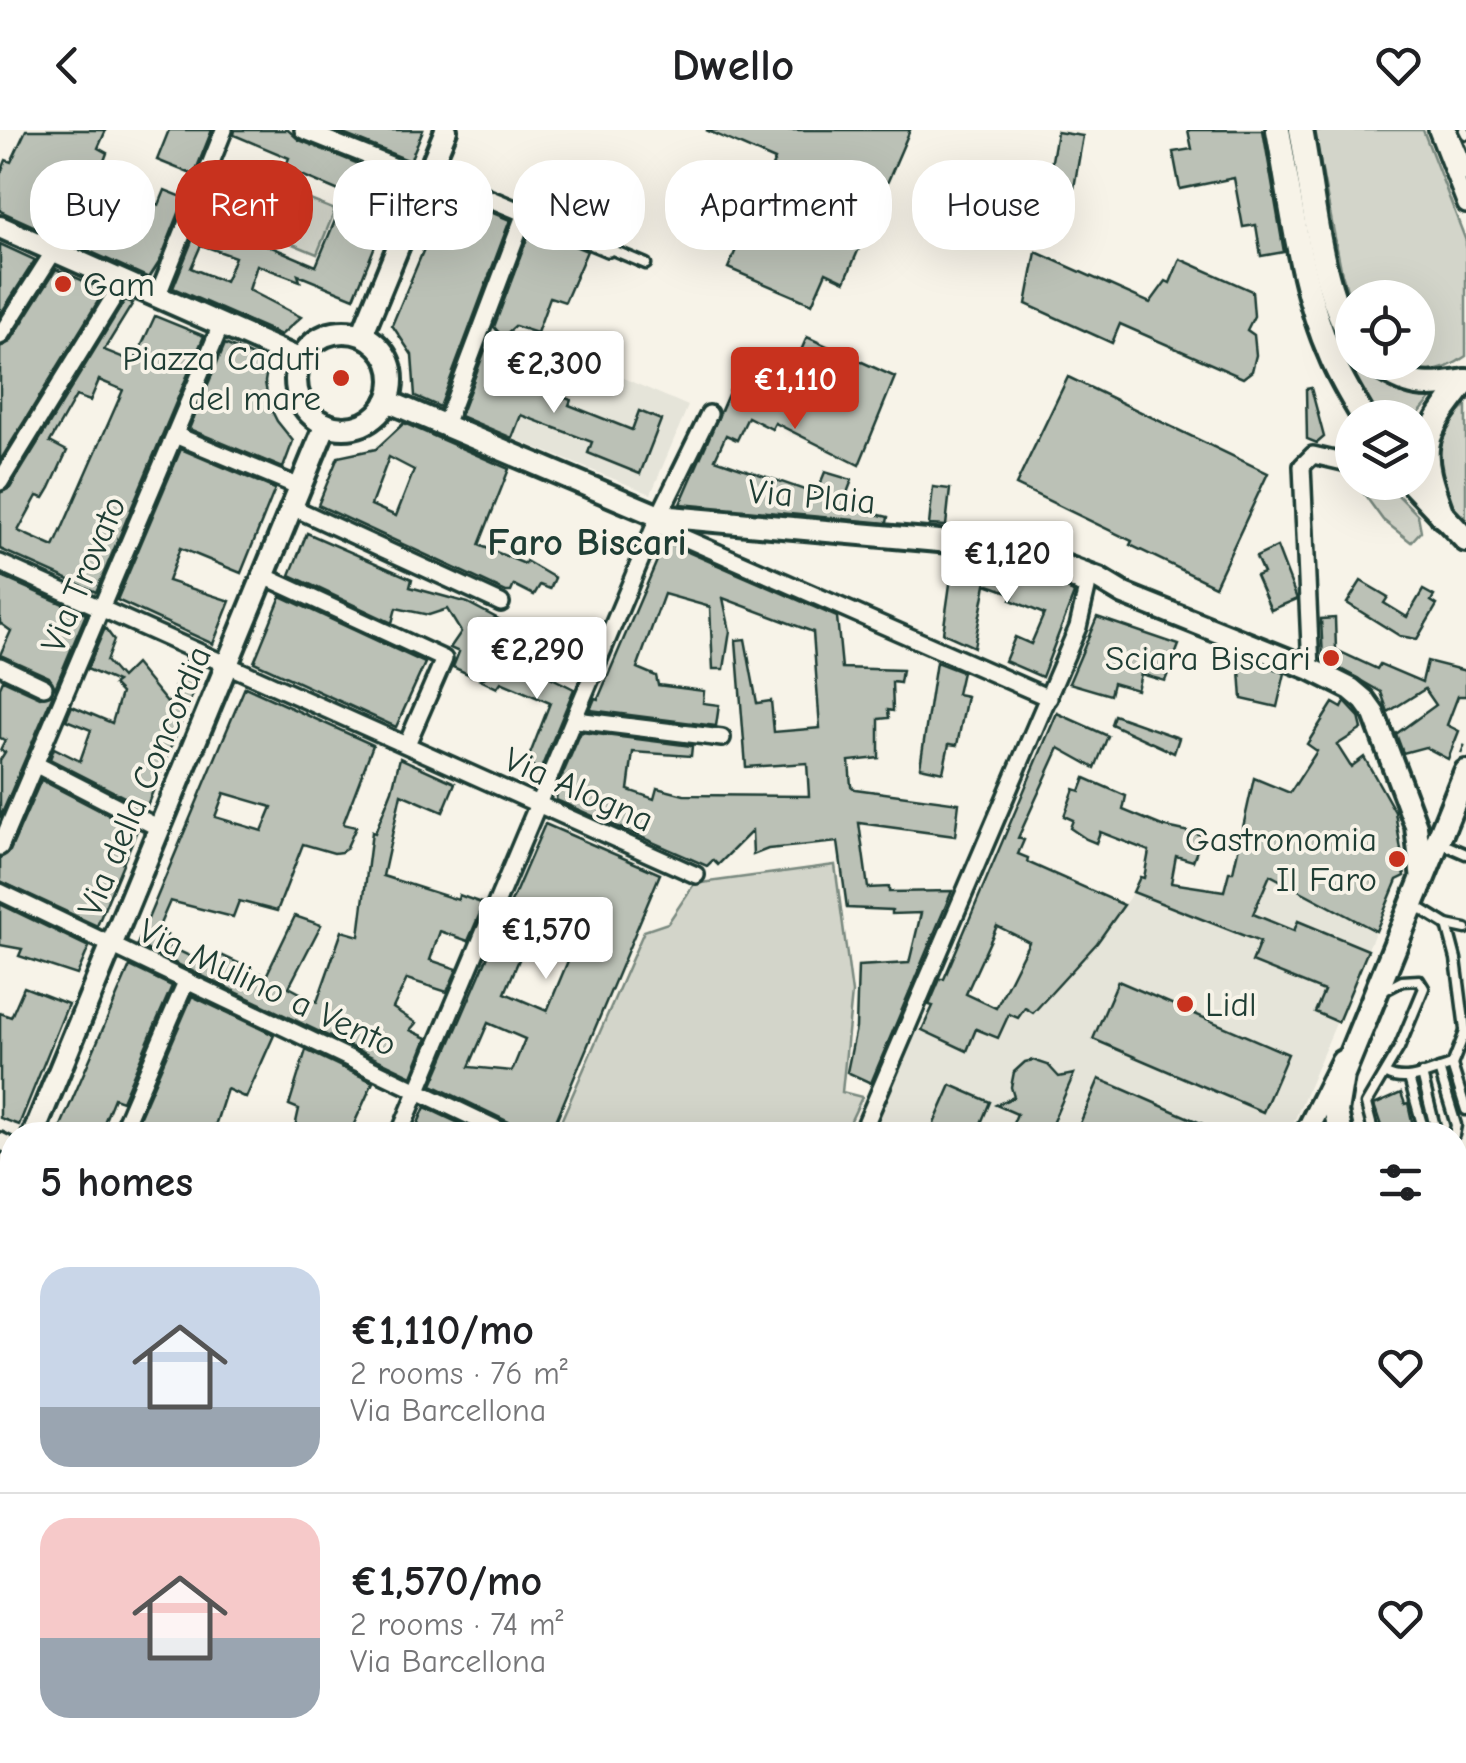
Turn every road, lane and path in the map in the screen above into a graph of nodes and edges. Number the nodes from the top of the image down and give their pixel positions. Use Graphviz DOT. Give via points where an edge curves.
graph roads {
  1 [pos="224,130"];
  2 [pos="303,130"];
  3 [pos="446,130"];
  4 [pos="1278,130"];
  5 [pos="1301,130"];
  6 [pos="1436,130"];
  7 [pos="1448,130"];
  8 [pos="383,160"];
  9 [pos="426,160"];
  10 [pos="1466,174"];
  11 [pos="1466,206"];
  12 [pos="0,227"];
  13 [pos="513,245"];
  14 [pos="393,250"];
  15 [pos="613,250"];
  16 [pos="54,251"];
  17 [pos="646,264"];
  18 [pos="124,282"];
  19 [pos="157,297"];
  20 [pos="1335,298"];
  21 [pos="221,325"];
  22 [pos="0,336"];
  23 [pos="362,336"];
  24 [pos="301,360"];
  25 [pos="1404,380"];
  26 [pos="1466,381"];
  27 [pos="1354,400"];
  28 [pos="387,401"];
  29 [pos="709,414"];
  30 [pos="326,424"];
  31 [pos="445,426"];
  32 [pos="175,435"];
  33 [pos="1335,458"];
  34 [pos="0,482"];
  35 [pos="300,487"];
  36 [pos="1427,500"];
  37 [pos="292,507"];
  38 [pos="1443,517"];
  39 [pos="658,521"];
  40 [pos="736,522"];
  41 [pos="1466,540"];
  42 [pos="725,554"];
  43 [pos="1038,556"];
  44 [pos="0,563"];
  45 [pos="264,576"];
  46 [pos="1124,594"];
  47 [pos="501,602"];
  48 [pos="102,608"];
  49 [pos="1078,627"];
  50 [pos="228,664"];
  51 [pos="0,666"];
  52 [pos="1311,668"];
  53 [pos="44,687"];
  54 [pos="1049,698"];
  55 [pos="576,720"];
  56 [pos="722,738"];
  57 [pos="408,744"];
  58 [pos="35,764"];
  59 [pos="1466,772"];
  60 [pos="539,804"];
  61 [pos="160,828"];
  62 [pos="1438,842"];
  63 [pos="0,846"];
  64 [pos="1466,854"];
  65 [pos="696,875"];
  66 [pos="1422,880"];
  67 [pos="0,892"];
  68 [pos="1413,904"];
  69 [pos="1447,925"];
  70 [pos="1466,929"];
  71 [pos="110,946"];
  72 [pos="186,982"];
  73 [pos="1375,995"];
  74 [pos="1365,1020"];
  75 [pos="1465,1034"];
  76 [pos="1452,1065"];
  77 [pos="1439,1069"];
  78 [pos="1386,1074"];
  79 [pos="1422,1074"];
  80 [pos="1409,1078"];
  81 [pos="418,1091"];
  82 [pos="1466,1110"];
  83 [pos="38,1122"];
  84 [pos="126,1122"];
  85 [pos="405,1122"];
  86 [pos="483,1122"];
  87 [pos="866,1122"];
  88 [pos="1310,1122"];
  89 [pos="1340,1122"];
  90 [pos="1371,1122"];
  91 [pos="1422,1122"];
  92 [pos="1435,1122"];
  93 [pos="1455,1122"];
  1 -- 19 [label="street"];
  2 -- 8 [label="street"];
  3 -- 9 [label="street"];
  4 -- 27 [label="main road" via="1308,286"];
  5 -- 20 [label="main road"];
  6 -- 11 [label="street"];
  7 -- 10 [label="street"];
  12 -- 16 [label="street"];
  13 -- 31 [label="street"];
  14 -- 23 [label="street"];
  15 -- 17 [label="lane"];
  16 -- 18 [label="street"];
  16 -- 22 [label="street"];
  18 -- 19 [label="street"];
  18 -- 34 [label="street"];
  19 -- 21 [label="street"];
  21 -- 24 [label="street"];
  21 -- 32 [label="street, Via Trovato"];
  23 -- 24 [label="street" via="324,336"];
  23 -- 28 [label="street" via="382,350 390,367"];
  24 -- 30 [label="street" via="301,400"];
  25 -- 26 [label="main road" via="1430,387"];
  26 -- 38 [label="main road" via="1434,422 1425,446"];
  28 -- 30 [label="street" via="361,424"];
  28 -- 31 [label="street, Via Plaia"];
  29 -- 39 [label="street"];
  30 -- 35 [label="street, Via della Concordia"];
  31 -- 39 [label="street, Via Plaia"];
  32 -- 35 [label="street"];
  32 -- 48 [label="street, Via Trovato"];
  33 -- 52 [label="street" via="1312,454 1302,466"];
  35 -- 37 [label="street, Via della Concordia"];
  36 -- 38 [label="main road"];
  37 -- 45 [label="street, Via della Concordia"];
  37 -- 47 [label="street"];
  38 -- 41 [label="main road"];
  39 -- 40 [label="street, Via Plaia"];
  39 -- 42 [label="street"];
  39 -- 55 [label="street"];
  40 -- 42 [label="street" via="719,538"];
  40 -- 43 [label="street, Via Plaia" via="1017,548"];
  42 -- 54 [label="street"];
  43 -- 46 [label="street, Via Plaia"];
  43 -- 49 [label="street" via="1087,588"];
  44 -- 48 [label="street, Via Alogna"];
  45 -- 50 [label="street, Via della Concordia"];
  45 -- 57 [label="street" via="444,659"];
  46 -- 49 [label="street" via="1100,594"];
  46 -- 52 [label="street, Via Plaia"];
  48 -- 50 [label="street, Via Alogna"];
  48 -- 58 [label="street, Via Trovato"];
  49 -- 54 [label="street"];
  50 -- 57 [label="street, Via Alogna"];
  50 -- 61 [label="street, Via della Concordia"];
  51 -- 53 [label="street"];
  52 -- 66 [label="street, Via Plaia" via="1352,689 1374,714 1416,826"];
  54 -- 87 [label="street"];
  55 -- 56 [label="street"];
  55 -- 60 [label="street"];
  57 -- 60 [label="street, Via Alogna"];
  58 -- 61 [label="street"];
  58 -- 63 [label="street, Via Trovato"];
  59 -- 62 [label="main road"];
  60 -- 65 [label="street, Via Alogna"];
  60 -- 81 [label="street"];
  61 -- 71 [label="street, Via della Concordia"];
  62 -- 64 [label="lane"];
  62 -- 66 [label="main road"];
  66 -- 68 [label="main road"];
  67 -- 71 [label="street, Via Mulino a Vento"];
  68 -- 69 [label="lane"];
  68 -- 73 [label="main road"];
  69 -- 70 [label="lane"];
  69 -- 75 [label="lane"];
  71 -- 72 [label="street, Via Mulino a Vento"];
  71 -- 83 [label="street, Via della Concordia"];
  72 -- 81 [label="street, Via Mulino a Vento"];
  72 -- 84 [label="street"];
  73 -- 74 [label="main road"];
  73 -- 78 [label="lane" via="1412,979 1424,988"];
  74 -- 88 [label="street"];
  74 -- 89 [label="main road" via="1337,1095"];
  75 -- 76 [label="lane"];
  76 -- 77 [label="lane"];
  76 -- 82 [label="lane"];
  77 -- 79 [label="lane"];
  77 -- 93 [label="lane"];
  78 -- 80 [label="lane"];
  78 -- 90 [label="lane" via="1366,1104"];
  79 -- 80 [label="lane"];
  79 -- 92 [label="lane"];
  80 -- 91 [label="lane"];
  81 -- 85 [label="street"];
  81 -- 86 [label="street, Via Mulino a Vento"];
}
